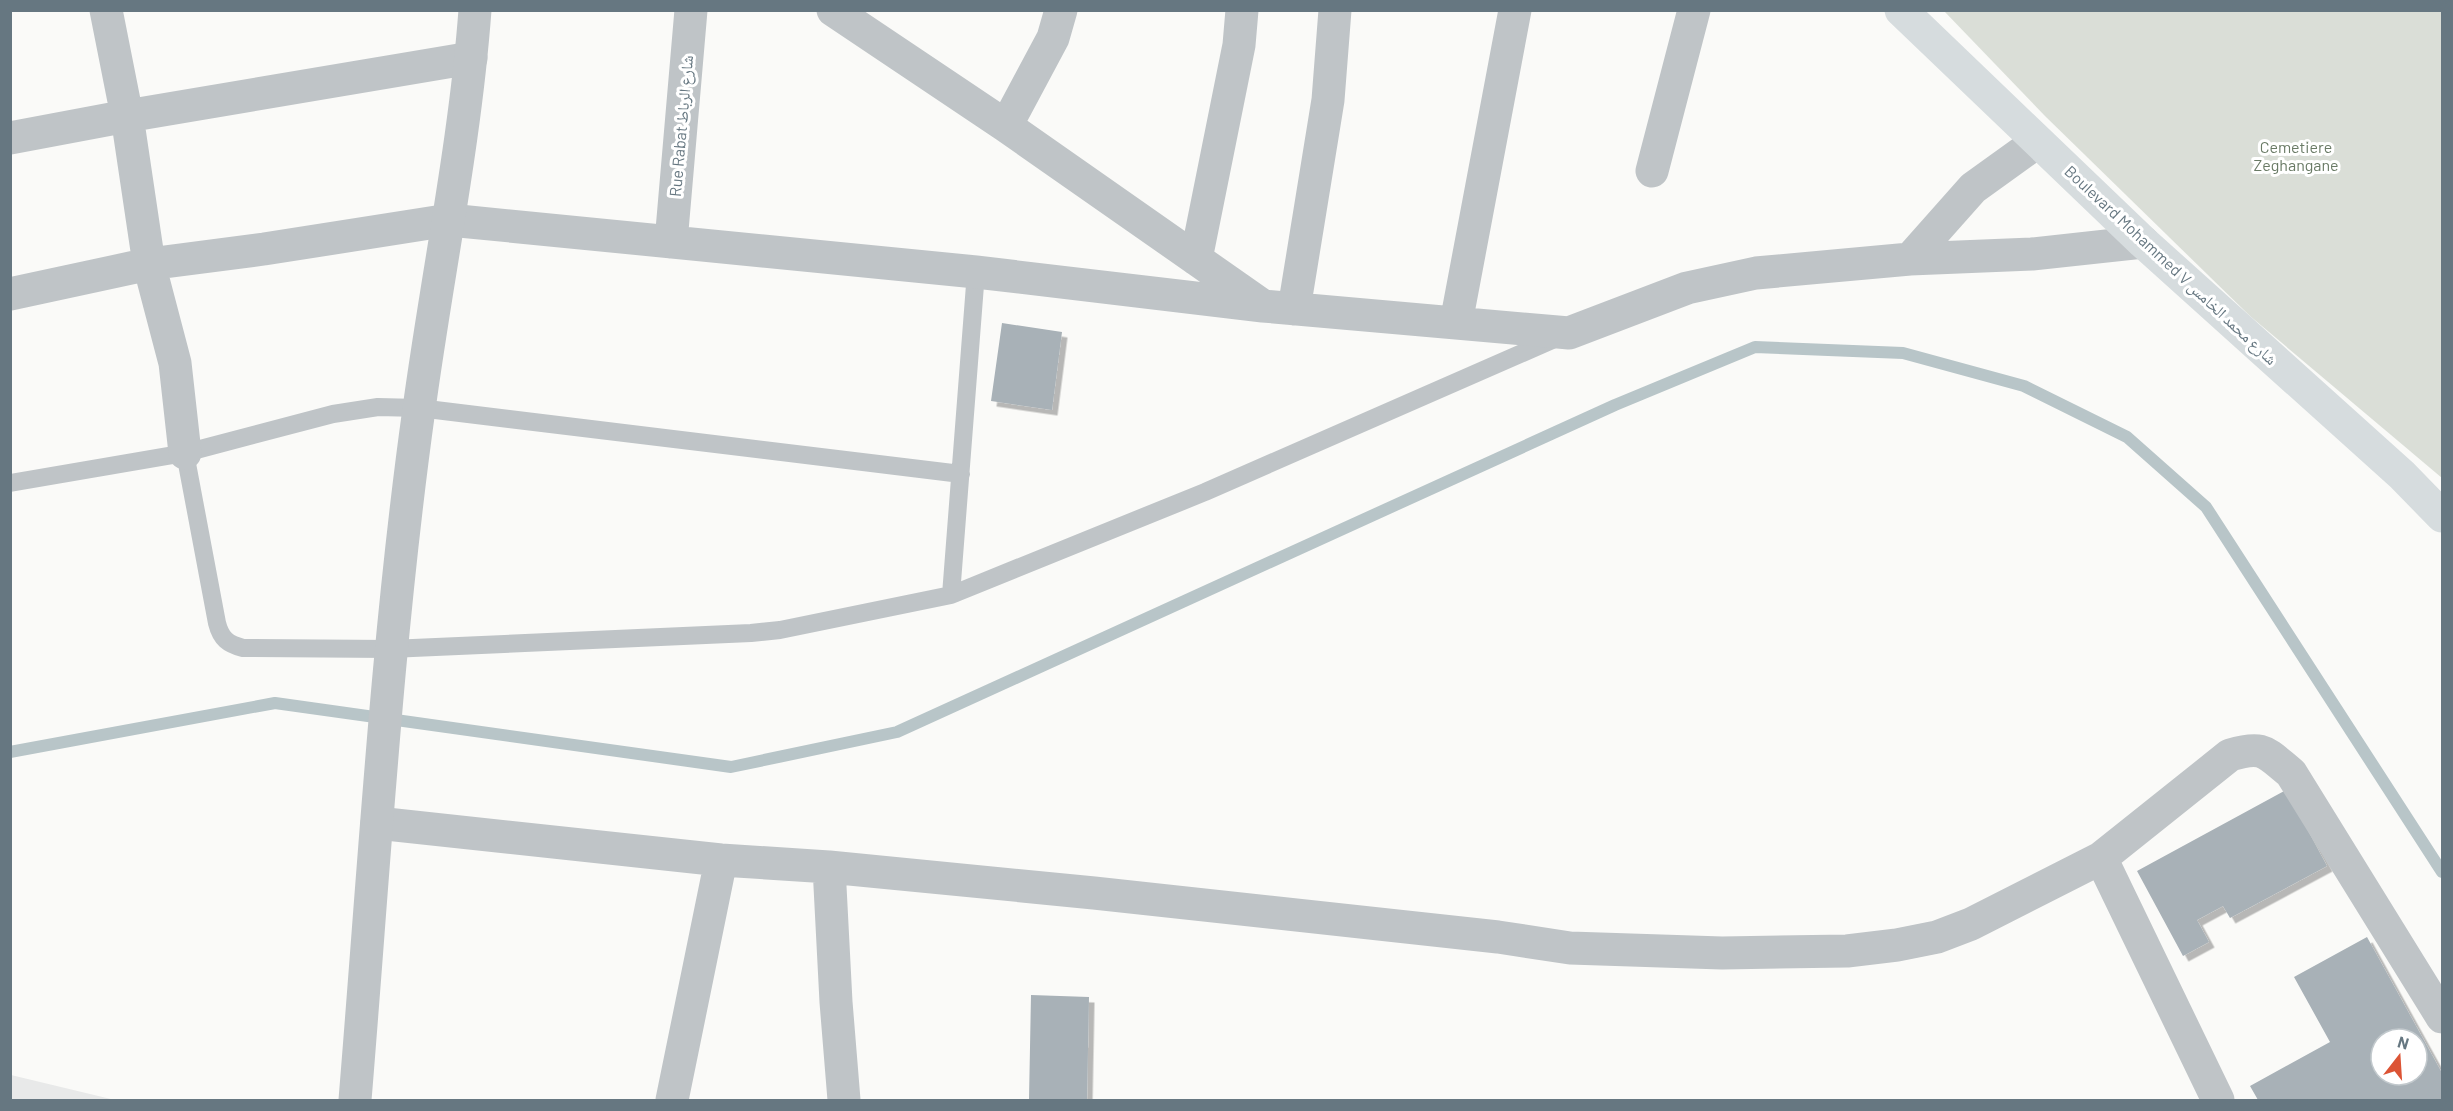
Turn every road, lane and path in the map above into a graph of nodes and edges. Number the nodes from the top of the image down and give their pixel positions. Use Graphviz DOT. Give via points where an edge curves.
graph roads {
  1 [pos="106,10"];
  2 [pos="475,10"];
  3 [pos="691,10"];
  4 [pos="833,10"];
  5 [pos="1061,10"];
  6 [pos="1242,10"];
  7 [pos="1335,10"];
  8 [pos="1515,10"];
  9 [pos="1694,10"];
  10 [pos="1901,10"];
  11 [pos="471,58"];
  12 [pos="127,116"];
  13 [pos="1006,126"];
  14 [pos="10,138"];
  15 [pos="2037,142"];
  16 [pos="1652,171"];
  17 [pos="449,219"];
  18 [pos="671,242"];
  19 [pos="2143,242"];
  20 [pos="1910,258"];
  21 [pos="1196,259"];
  22 [pos="149,264"];
  23 [pos="976,272"];
  24 [pos="10,294"];
  25 [pos="1278,308"];
  26 [pos="1456,323"];
  27 [pos="1569,333"];
  28 [pos="419,408"];
  29 [pos="185,453"];
  30 [pos="961,474"];
  31 [pos="10,483"];
  32 [pos="2442,516"];
  33 [pos="951,595"];
  34 [pos="389,664"];
  35 [pos="377,823"];
  36 [pos="2101,858"];
  37 [pos="721,860"];
  38 [pos="829,867"];
  39 [pos="2442,1017"];
  40 [pos="355,1101"];
  41 [pos="672,1101"];
  42 [pos="844,1101"];
  43 [pos="2218,1101"];
  1 -- 12 [label="street"];
  2 -- 11 [label="street"];
  3 -- 18 [label="street, Rue Rabat شارع الرباط"];
  4 -- 13 [label="street"];
  5 -- 13 [label="street" via="1053,38"];
  6 -- 21 [label="street" via="1239,45"];
  7 -- 25 [label="street" via="1328,100"];
  8 -- 26 [label="street"];
  9 -- 16 [label="street"];
  10 -- 15 [label="main road, Boulevard Mohammed V شارع محمد الخامس"];
  11 -- 12 [label="street"];
  11 -- 17 [label="street"];
  12 -- 14 [label="street"];
  12 -- 22 [label="street"];
  13 -- 21 [label="street"];
  15 -- 19 [label="main road, Boulevard Mohammed V شارع محمد الخامس"];
  15 -- 20 [label="street" via="1973,188"];
  17 -- 18 [label="street"];
  17 -- 22 [label="street"];
  17 -- 28 [label="street"];
  18 -- 23 [label="street"];
  19 -- 20 [label="street" via="2032,254"];
  19 -- 32 [label="main road, Boulevard Mohammed V شارع محمد الخامس" via="2402,475"];
  20 -- 27 [label="street" via="1789,268 1723,280 1678,291"];
  21 -- 25 [label="street"];
  22 -- 24 [label="street"];
  22 -- 29 [label="street" via="175,363"];
  23 -- 25 [label="street"];
  23 -- 30 [label="lane"];
  25 -- 26 [label="street"];
  26 -- 27 [label="street"];
  27 -- 33 [label="lane" via="1204,492"];
  28 -- 29 [label="lane" via="378,407 333,414"];
  28 -- 30 [label="lane"];
  28 -- 34 [label="street"];
  29 -- 31 [label="lane"];
  29 -- 34 [label="lane" via="220,636 243,648"];
  30 -- 33 [label="lane"];
  33 -- 34 [label="lane" via="780,630"];
  34 -- 35 [label="street"];
  35 -- 37 [label="street"];
  35 -- 40 [label="street"];
  36 -- 38 [label="street" via="1971,924 1936,937 1847,951 1722,953 1570,948 1106,894"];
  36 -- 39 [label="street" via="2230,755 2259,749 2291,773"];
  36 -- 43 [label="street"];
  37 -- 38 [label="street"];
  37 -- 41 [label="street"];
  38 -- 42 [label="street"];
}
